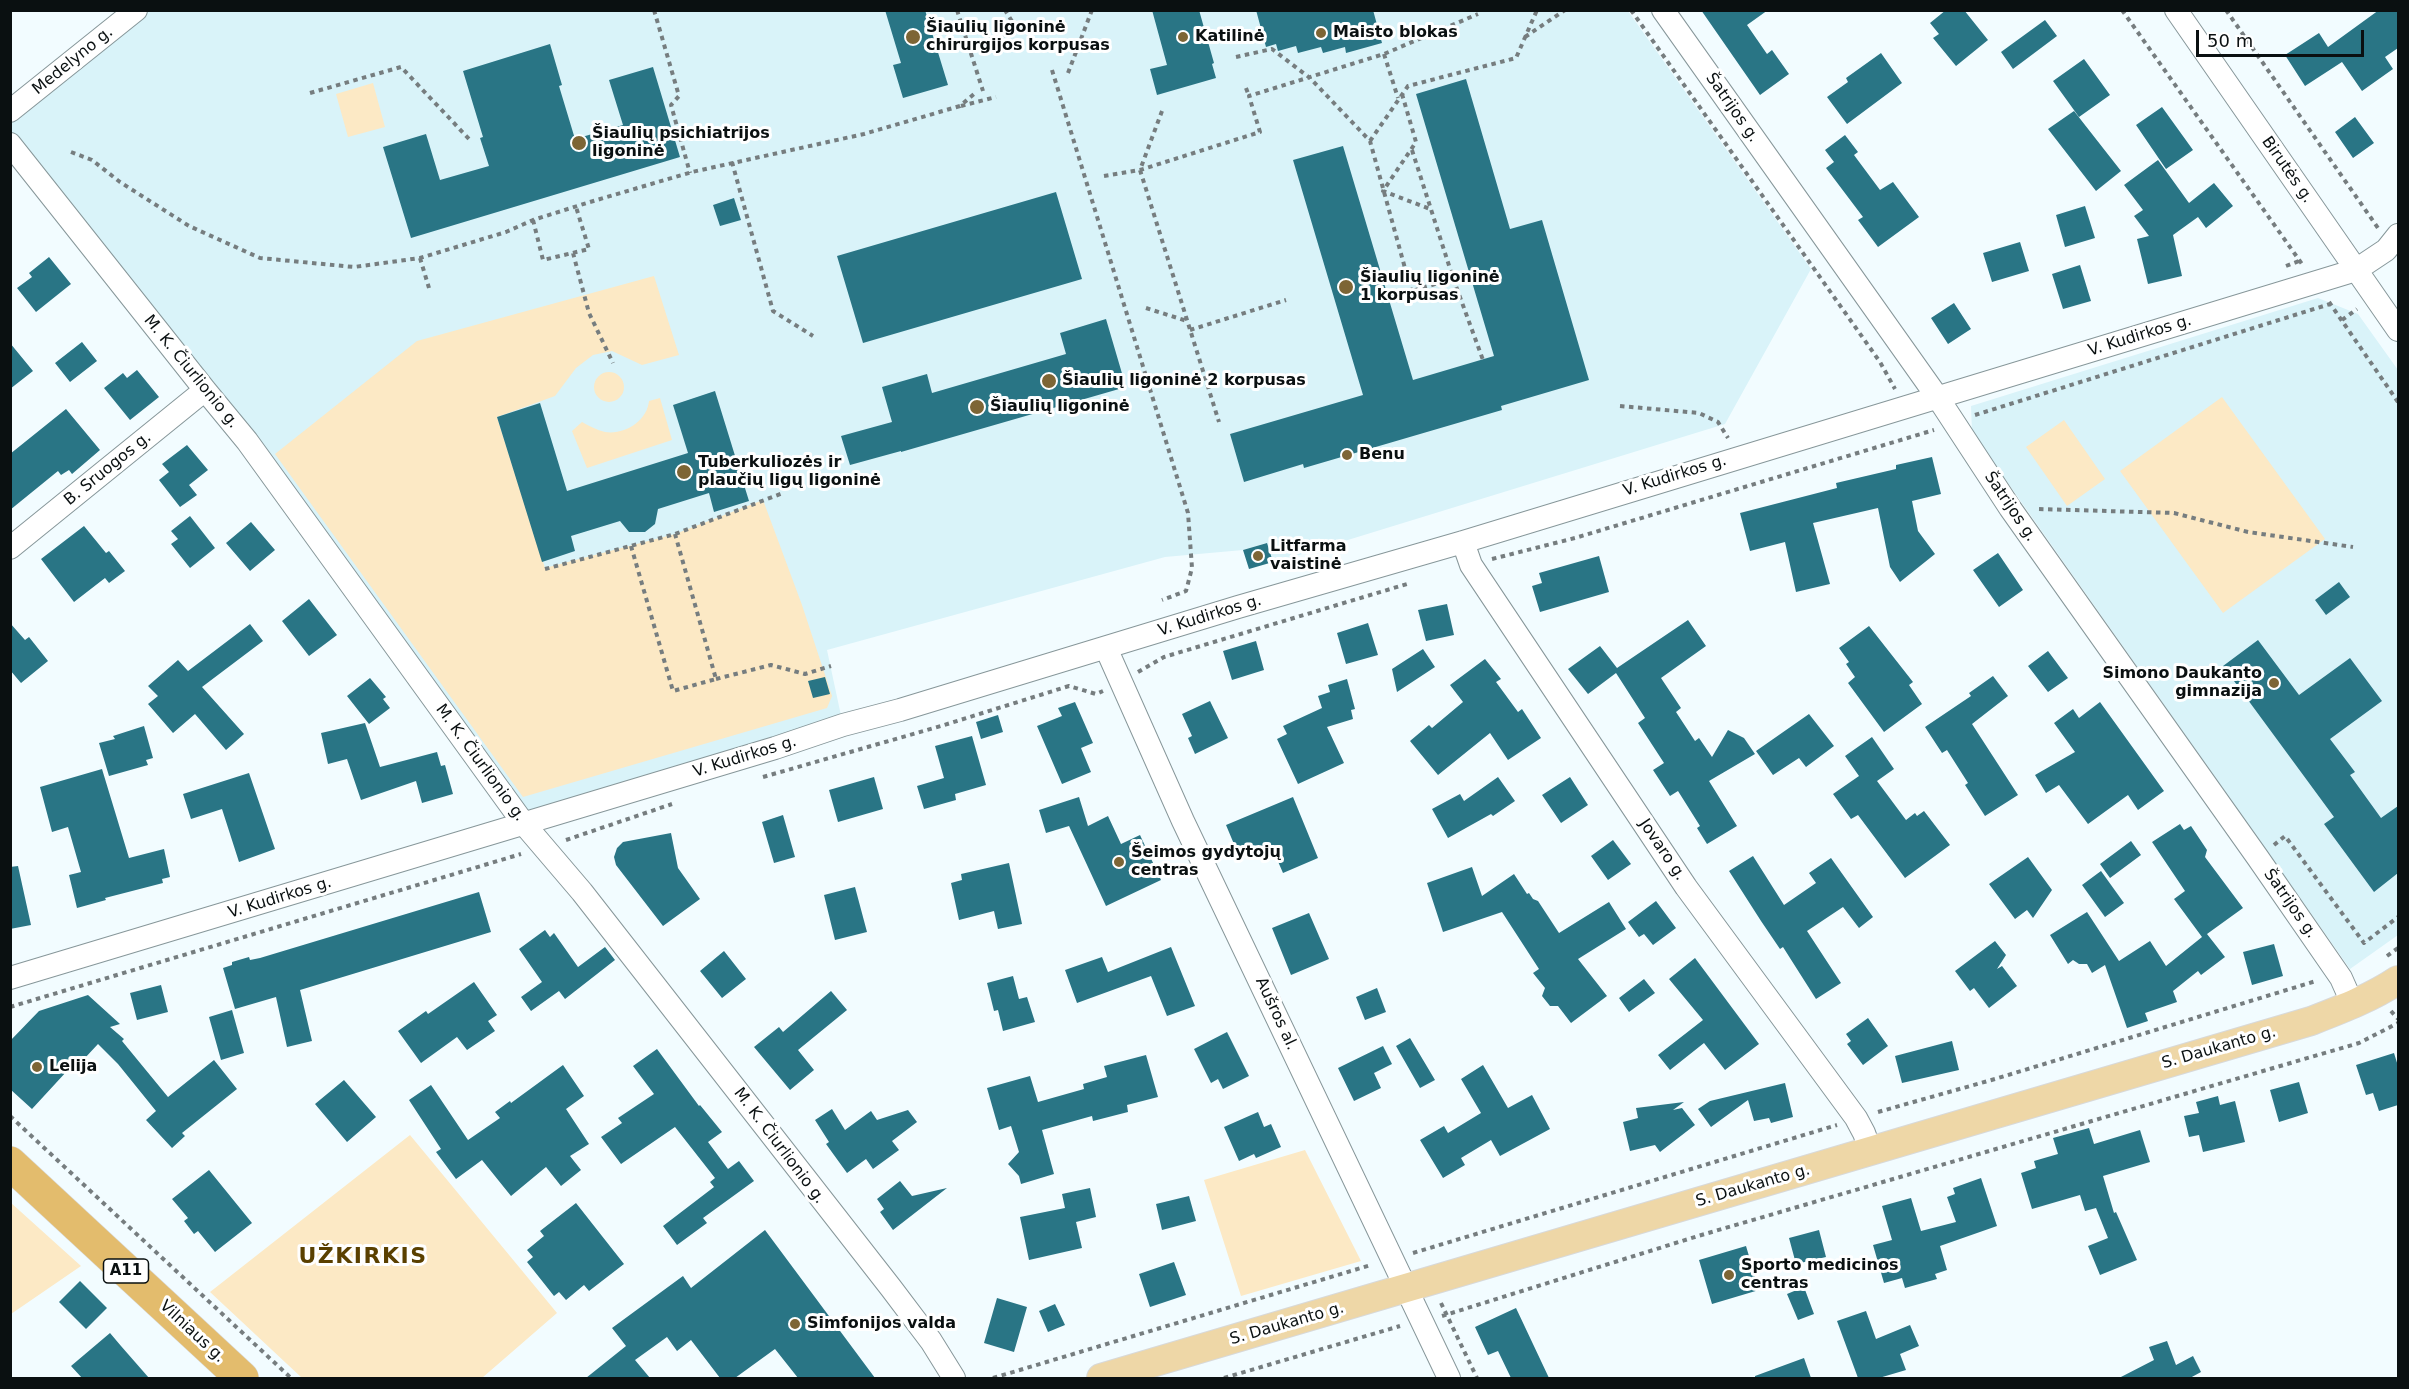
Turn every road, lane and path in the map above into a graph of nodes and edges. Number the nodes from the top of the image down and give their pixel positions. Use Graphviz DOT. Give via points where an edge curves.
graph roads {
  1 [pos="136,10"];
  2 [pos="654,10"];
  3 [pos="957,10"];
  4 [pos="1005,10"];
  5 [pos="1092,10"];
  6 [pos="1537,10"];
  7 [pos="1565,10"];
  8 [pos="1631,10"];
  9 [pos="1663,10"];
  10 [pos="2122,10"];
  11 [pos="2176,10"];
  12 [pos="2226,10"];
  13 [pos="1478,14"];
  14 [pos="1524,38"];
  15 [pos="969,46"];
  16 [pos="1384,54"];
  17 [pos="1236,57"];
  18 [pos="1052,70"];
  19 [pos="1068,73"];
  20 [pos="1310,78"];
  21 [pos="1246,88"];
  22 [pos="983,91"];
  23 [pos="310,93"];
  24 [pos="1402,93"];
  25 [pos="974,94"];
  26 [pos="1249,96"];
  27 [pos="996,98"];
  28 [pos="1398,98"];
  29 [pos="960,106"];
  30 [pos="10,111"];
  31 [pos="1162,111"];
  32 [pos="470,140"];
  33 [pos="1370,141"];
  34 [pos="10,144"];
  35 [pos="1412,150"];
  36 [pos="71,152"];
  37 [pos="732,162"];
  38 [pos="1140,170"];
  39 [pos="690,173"];
  40 [pos="1104,176"];
  41 [pos="1383,191"];
  42 [pos="576,207"];
  43 [pos="1430,209"];
  44 [pos="533,220"];
  45 [pos="2392,243"];
  46 [pos="573,253"];
  47 [pos="420,258"];
  48 [pos="2356,270"];
  49 [pos="1469,274"];
  50 [pos="1453,278"];
  51 [pos="2315,282"];
  52 [pos="429,288"];
  53 [pos="1411,291"];
  54 [pos="1388,298"];
  55 [pos="1286,300"];
  56 [pos="2330,304"];
  57 [pos="1146,308"];
  58 [pos="1187,321"];
  59 [pos="1190,330"];
  60 [pos="2398,330"];
  61 [pos="813,336"];
  62 [pos="1483,360"];
  63 [pos="613,363"];
  64 [pos="205,390"];
  65 [pos="1938,398"];
  66 [pos="2398,402"];
  67 [pos="1620,406"];
  68 [pos="1905,408"];
  69 [pos="1219,422"];
  70 [pos="1953,422"];
  71 [pos="1736,457"];
  72 [pos="783,494"];
  73 [pos="2010,508"];
  74 [pos="675,534"];
  75 [pos="1463,542"];
  76 [pos="630,546"];
  77 [pos="2353,547"];
  78 [pos="10,548"];
  79 [pos="1471,565"];
  80 [pos="545,569"];
  81 [pos="1413,582"];
  82 [pos="1162,600"];
  83 [pos="1106,648"];
  84 [pos="831,666"];
  85 [pos="716,679"];
  86 [pos="1121,682"];
  87 [pos="762,778"];
  88 [pos="676,803"];
  89 [pos="524,824"];
  90 [pos="544,848"];
  91 [pos="2258,858"];
  92 [pos="2398,917"];
  93 [pos="2398,948"];
  94 [pos="2389,971"];
  95 [pos="10,978"];
  96 [pos="2341,978"];
  97 [pos="2353,1005"];
  98 [pos="10,1007"];
  99 [pos="2398,1023"];
  100 [pos="10,1116"];
  101 [pos="1856,1118"];
  102 [pos="1871,1152"];
  103 [pos="10,1163"];
  104 [pos="1392,1259"];
  105 [pos="1419,1285"];
  106 [pos="1446,1315"];
  107 [pos="1382,1331"];
  108 [pos="242,1378"];
  109 [pos="291,1378"];
  110 [pos="954,1378"];
  111 [pos="993,1378"];
  112 [pos="1101,1378"];
  113 [pos="1224,1378"];
  114 [pos="1449,1378"];
  115 [pos="1477,1378"];
  1 -- 30 [label="street, Medelyno g."];
  2 -- 39 [label="path" via="679,96 671,105"];
  3 -- 15 [label="path"];
  4 -- 15 [label="path" via="1018,32"];
  5 -- 19 [label="path"];
  6 -- 14 [label="path"];
  7 -- 14 [label="path"];
  8 -- 68 [label="path" via="1880,362"];
  9 -- 65 [label="street, Šatrijos g."];
  10 -- 51 [label="path"];
  11 -- 48 [label="street, Birutės g."];
  12 -- 45 [label="path"];
  13 -- 16 [label="path"];
  14 -- 24 [label="path" via="1516,58 1408,86"];
  15 -- 22 [label="path"];
  16 -- 20 [label="path"];
  16 -- 28 [label="path"];
  17 -- 20 [label="path" via="1272,49"];
  18 -- 82 [label="path" via="1188,513 1192,568 1185,591"];
  20 -- 26 [label="path"];
  20 -- 33 [label="path"];
  21 -- 26 [label="path"];
  23 -- 32 [label="path" via="401,67"];
  24 -- 28 [label="path"];
  24 -- 35 [label="path" via="1416,142"];
  25 -- 29 [label="path"];
  26 -- 38 [label="path" via="1260,132"];
  27 -- 29 [label="path"];
  28 -- 33 [label="path"];
  29 -- 37 [label="path" via="864,134"];
  31 -- 38 [label="path"];
  33 -- 41 [label="path"];
  34 -- 64 [label="street, M. K. Čiurlionio g."];
  35 -- 41 [label="path"];
  35 -- 43 [label="path"];
  36 -- 47 [label="path" via="92,160 189,226 260,258 354,267"];
  37 -- 39 [label="path"];
  37 -- 61 [label="path" via="773,311"];
  38 -- 40 [label="path"];
  38 -- 58 [label="path"];
  39 -- 42 [label="path"];
  41 -- 43 [label="path"];
  41 -- 53 [label="path"];
  42 -- 44 [label="path"];
  42 -- 46 [label="path" via="589,249"];
  43 -- 50 [label="path"];
  44 -- 46 [label="path" via="543,260"];
  44 -- 47 [label="path" via="507,232"];
  45 -- 48 [label="street, V. Kudirkos g."];
  46 -- 63 [label="path" via="589,312"];
  47 -- 52 [label="path"];
  48 -- 51 [label="street, V. Kudirkos g."];
  48 -- 60 [label="street, Birutės g."];
  49 -- 50 [label="path"];
  50 -- 53 [label="path"];
  50 -- 62 [label="path"];
  51 -- 56 [label="path"];
  51 -- 65 [label="street, V. Kudirkos g."];
  53 -- 54 [label="path"];
  55 -- 59 [label="path"];
  56 -- 66 [label="path"];
  56 -- 70 [label="path"];
  57 -- 58 [label="path"];
  58 -- 59 [label="path"];
  59 -- 69 [label="path"];
  64 -- 78 [label="street, B. Sruogos g."];
  64 -- 89 [label="street, M. K. Čiurlionio g." via="247,441"];
  65 -- 68 [label="street, V. Kudirkos g."];
  65 -- 70 [label="street, Šatrijos g."];
  67 -- 71 [label="path" via="1699,413 1718,422"];
  68 -- 71 [label="street, V. Kudirkos g."];
  70 -- 73 [label="street, Šatrijos g."];
  70 -- 79 [label="path" via="1575,538"];
  71 -- 75 [label="street, V. Kudirkos g."];
  72 -- 74 [label="path"];
  73 -- 77 [label="path" via="2174,513 2248,532"];
  73 -- 91 [label="street, Šatrijos g."];
  74 -- 76 [label="path"];
  74 -- 85 [label="path"];
  75 -- 79 [label="street, Jovaro g."];
  75 -- 83 [label="street, V. Kudirkos g."];
  76 -- 80 [label="path"];
  76 -- 85 [label="path" via="673,692"];
  79 -- 101 [label="street, Jovaro g." via="1686,887"];
  81 -- 86 [label="path" via="1164,657"];
  83 -- 86 [label="street, Aušros al."];
  83 -- 89 [label="street, V. Kudirkos g."];
  84 -- 85 [label="path" via="805,674 771,665"];
  86 -- 87 [label="path" via="1096,694 1069,686"];
  86 -- 104 [label="street, Aušros al."];
  88 -- 90 [label="path"];
  89 -- 90 [label="street, M. K. Čiurlionio g."];
  89 -- 95 [label="street, V. Kudirkos g."];
  90 -- 98 [label="path"];
  90 -- 110 [label="street, M. K. Čiurlionio g." via="891,1288"];
  91 -- 92 [label="path" via="2285,836 2364,943"];
  91 -- 96 [label="street, Šatrijos g."];
  93 -- 94 [label="path"];
  94 -- 97 [label="main road, S. Daukanto g." via="2378,993"];
  96 -- 97 [label="street, Šatrijos g."];
  96 -- 101 [label="path" via="2314,982"];
  97 -- 102 [label="main road, S. Daukanto g." via="2311,1021"];
  99 -- 106 [label="path" via="2359,1043 1709,1233"];
  100 -- 109 [label="path"];
  101 -- 102 [label="street, Jovaro g."];
  101 -- 104 [label="path"];
  102 -- 105 [label="main road, S. Daukanto g."];
  103 -- 108 [label="highway, Vilniaus g. / A11"];
  104 -- 105 [label="street, Aušros al."];
  104 -- 111 [label="path"];
  105 -- 106 [label="path"];
  105 -- 112 [label="main road, S. Daukanto g."];
  105 -- 114 [label="street, Aušros al."];
  106 -- 115 [label="path"];
  107 -- 113 [label="path"];
}
